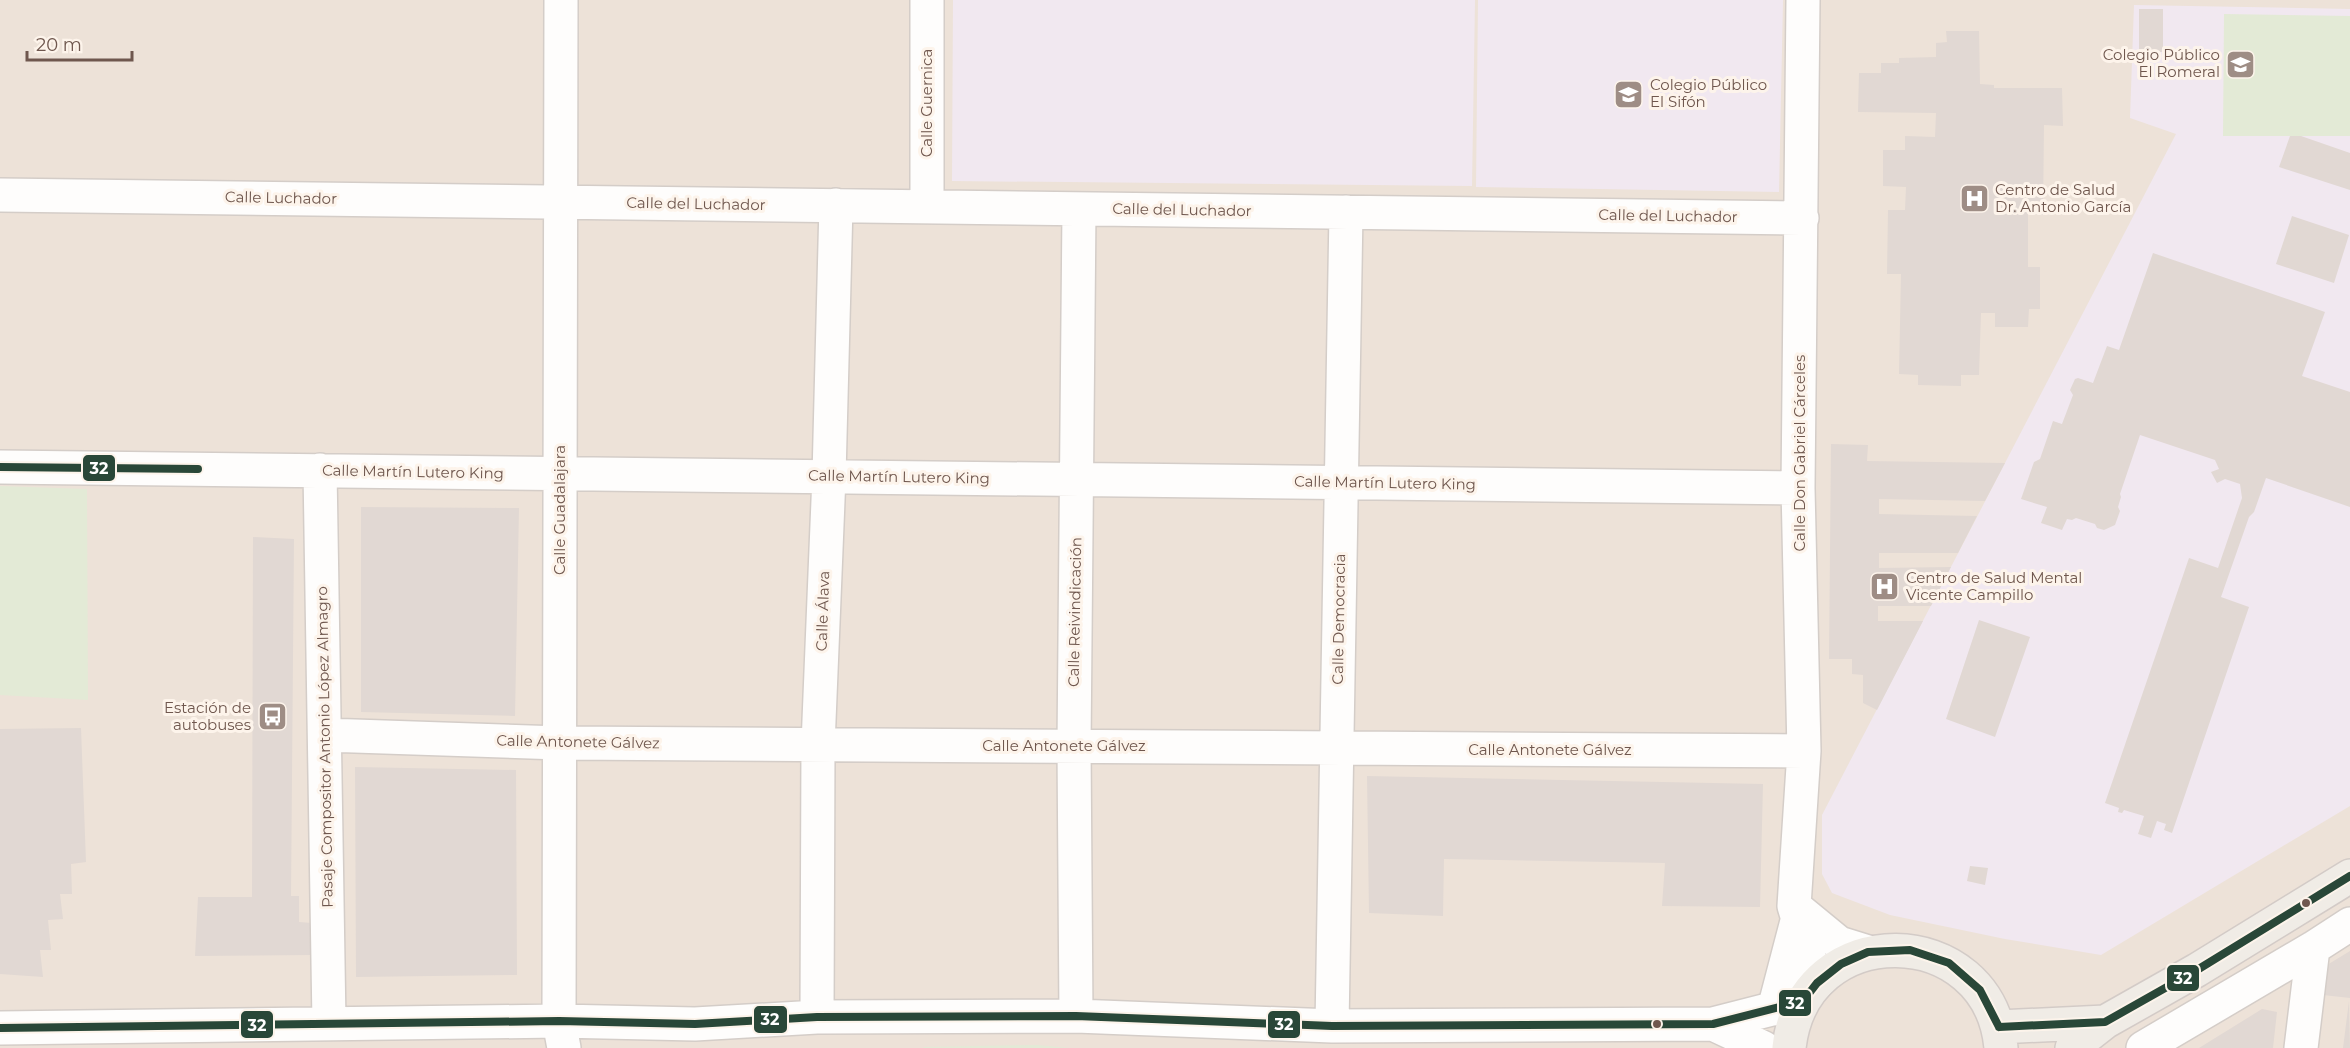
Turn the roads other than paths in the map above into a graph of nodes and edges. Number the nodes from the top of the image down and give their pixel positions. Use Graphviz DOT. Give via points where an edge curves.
graph roads {
  1 [pos="561,0"];
  2 [pos="927,0"];
  3 [pos="1803,0"];
  4 [pos="0,195"];
  5 [pos="562,202"];
  6 [pos="836,205"];
  7 [pos="927,207"];
  8 [pos="1079,209"];
  9 [pos="1346,212"];
  10 [pos="1802,218"];
  11 [pos="0,467"];
  12 [pos="320,470"];
  13 [pos="560,474"];
  14 [pos="829,476"];
  15 [pos="1077,479"];
  16 [pos="1341,483"];
  17 [pos="1798,488"];
  18 [pos="325,735"];
  19 [pos="560,743"];
  20 [pos="818,745"];
  21 [pos="1074,746"];
  22 [pos="1337,748"];
  23 [pos="1804,751"];
  24 [pos="2350,876"];
  25 [pos="1796,913"];
  26 [pos="2350,924"];
  27 [pos="2313,948"];
  28 [pos="1868,952"];
  29 [pos="1798,997"];
  30 [pos="1076,1016"];
  31 [pos="817,1017"];
  32 [pos="2105,1022"];
  33 [pos="329,1023"];
  34 [pos="1713,1024"];
  35 [pos="1332,1026"];
  36 [pos="0,1029"];
  37 [pos="561,1034"];
  38 [pos="363,1036"];
  39 [pos="697,1036"];
  40 [pos="2000,1037"];
  41 [pos="41,1038"];
  42 [pos="1764,1048"];
  43 [pos="1789,1048"];
  44 [pos="2072,1048"];
  45 [pos="2143,1048"];
  46 [pos="2301,1048"];
  1 -- 5 [label="street, Calle Guadalajara"];
  2 -- 7 [label="street, Calle Guernica"];
  3 -- 10 [label="street, Calle Don Gabriel Cárceles"];
  4 -- 5 [label="street, Calle Luchador"];
  5 -- 6 [label="street, Calle del Luchador"];
  5 -- 13 [label="street, Calle Guadalajara"];
  6 -- 7 [label="street, Calle del Luchador"];
  6 -- 14 [label="street, Calle Álava"];
  7 -- 8 [label="street, Calle del Luchador"];
  8 -- 9 [label="street, Calle del Luchador"];
  8 -- 15 [label="street, Calle Reivindicación"];
  9 -- 10 [label="street, Calle del Luchador"];
  9 -- 16 [label="street, Calle Democracia"];
  10 -- 17 [label="street, Calle Don Gabriel Cárceles"];
  11 -- 12 [label="street, Calle Martín Lutero King"];
  12 -- 13 [label="street, Calle Martín Lutero King"];
  12 -- 18 [label="street, Pasaje Compositor Antonio López Almagro"];
  13 -- 14 [label="street, Calle Martín Lutero King"];
  13 -- 19 [label="street, Calle Guadalajara"];
  14 -- 15 [label="street, Calle Martín Lutero King"];
  14 -- 20 [label="street, Calle Álava"];
  15 -- 16 [label="street, Calle Martín Lutero King"];
  15 -- 21 [label="street, Calle Reivindicación"];
  16 -- 17 [label="street, Calle Martín Lutero King"];
  16 -- 22 [label="street, Calle Democracia"];
  17 -- 23 [label="street, Calle Don Gabriel Cárceles"];
  18 -- 19 [label="street, Calle Antonete Gálvez"];
  18 -- 33 [label="street, Pasaje Compositor Antonio López Almagro"];
  19 -- 20 [label="street, Calle Antonete Gálvez"];
  19 -- 37 [label="street, Calle Guadalajara"];
  20 -- 21 [label="street, Calle Antonete Gálvez"];
  20 -- 31 [label="street, Calle Álava"];
  21 -- 22 [label="street, Calle Antonete Gálvez"];
  21 -- 30 [label="street, Calle Reivindicación"];
  22 -- 23 [label="street, Calle Antonete Gálvez"];
  22 -- 35 [label="street, Calle Democracia"];
  23 -- 25 [label="street, Calle Don Gabriel Cárceles"];
  24 -- 32 [label="main road"];
  25 -- 28 [label="street" via="1839,943"];
  25 -- 29 [label="street, Calle Don Gabriel Cárceles"];
  25 -- 29 [label="street, Calle Don Gabriel Cárceles"];
  26 -- 27 [label="street"];
  27 -- 45 [label="street"];
  27 -- 46 [label="street"];
  28 -- 29 [label="main road" via="1840,964"];
  28 -- 40 [label="main road" via="1910,950 1949,963 1980,990"];
  29 -- 34 [label="street"];
  29 -- 43 [label="main road"];
  30 -- 31 [label="street"];
  30 -- 35 [label="street"];
  31 -- 39 [label="street"];
  32 -- 40 [label="main road"];
  32 -- 44 [label="main road"];
  33 -- 38 [label="street"];
  33 -- 41 [label="street" via="130,1026"];
  34 -- 35 [label="street"];
  34 -- 42 [label="street"];
  36 -- 41 [label="street"];
  37 -- 38 [label="street"];
  37 -- 39 [label="street"];
}
